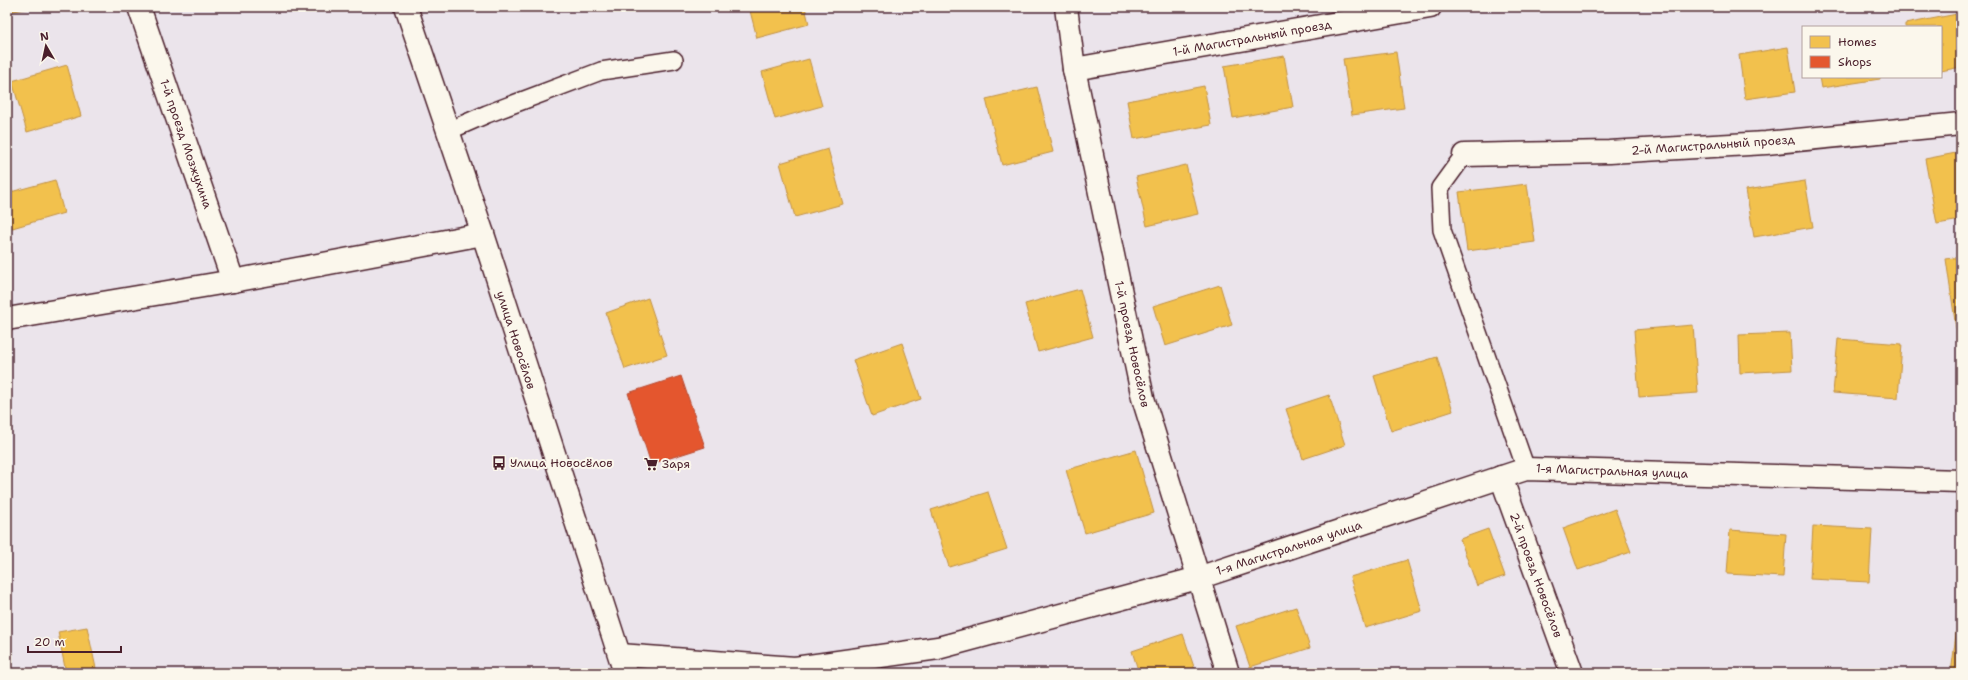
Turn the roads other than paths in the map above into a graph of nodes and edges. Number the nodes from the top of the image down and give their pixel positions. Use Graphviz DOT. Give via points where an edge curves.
graph roads {
  1 [pos="139,7"];
  2 [pos="406,7"];
  3 [pos="1066,7"];
  4 [pos="1430,7"];
  5 [pos="674,60"];
  6 [pos="1074,69"];
  7 [pos="1961,124"];
  8 [pos="448,131"];
  9 [pos="1464,155"];
  10 [pos="483,234"];
  11 [pos="233,281"];
  12 [pos="7,319"];
  13 [pos="1526,469"];
  14 [pos="1501,477"];
  15 [pos="1961,481"];
  16 [pos="1198,578"];
  17 [pos="622,664"];
  18 [pos="1228,673"];
  19 [pos="1572,673"];
  1 -- 11 [label="street, 1-й проезд Мозжухина"];
  2 -- 8 [label="street, улица Новосёлов"];
  3 -- 6 [label="street, 1-й проезд Новосёлов"];
  4 -- 6 [label="street, 1-й Магистральный проезд"];
  5 -- 8 [label="lane" via="601,70"];
  6 -- 16 [label="street, 1-й проезд Новосёлов" via="1143,398"];
  7 -- 9 [label="street, 2-й Магистральный проезд" via="1758,144 1609,152"];
  8 -- 10 [label="street, улица Новосёлов"];
  9 -- 13 [label="lane" via="1440,188 1442,230"];
  10 -- 11 [label="street"];
  10 -- 17 [label="street, улица Новосёлов"];
  11 -- 12 [label="street"];
  13 -- 14 [label="street, 1-я Магистральная улица"];
  13 -- 15 [label="street, 1-я Магистральная улица"];
  14 -- 16 [label="street, 1-я Магистральная улица"];
  14 -- 19 [label="street, 2-й проезд Новосёлов"];
  16 -- 17 [label="street, 1-я Магистральная улица" via="938,648 795,668"];
  16 -- 18 [label="street, 1-й проезд Новосёлов"];
}
